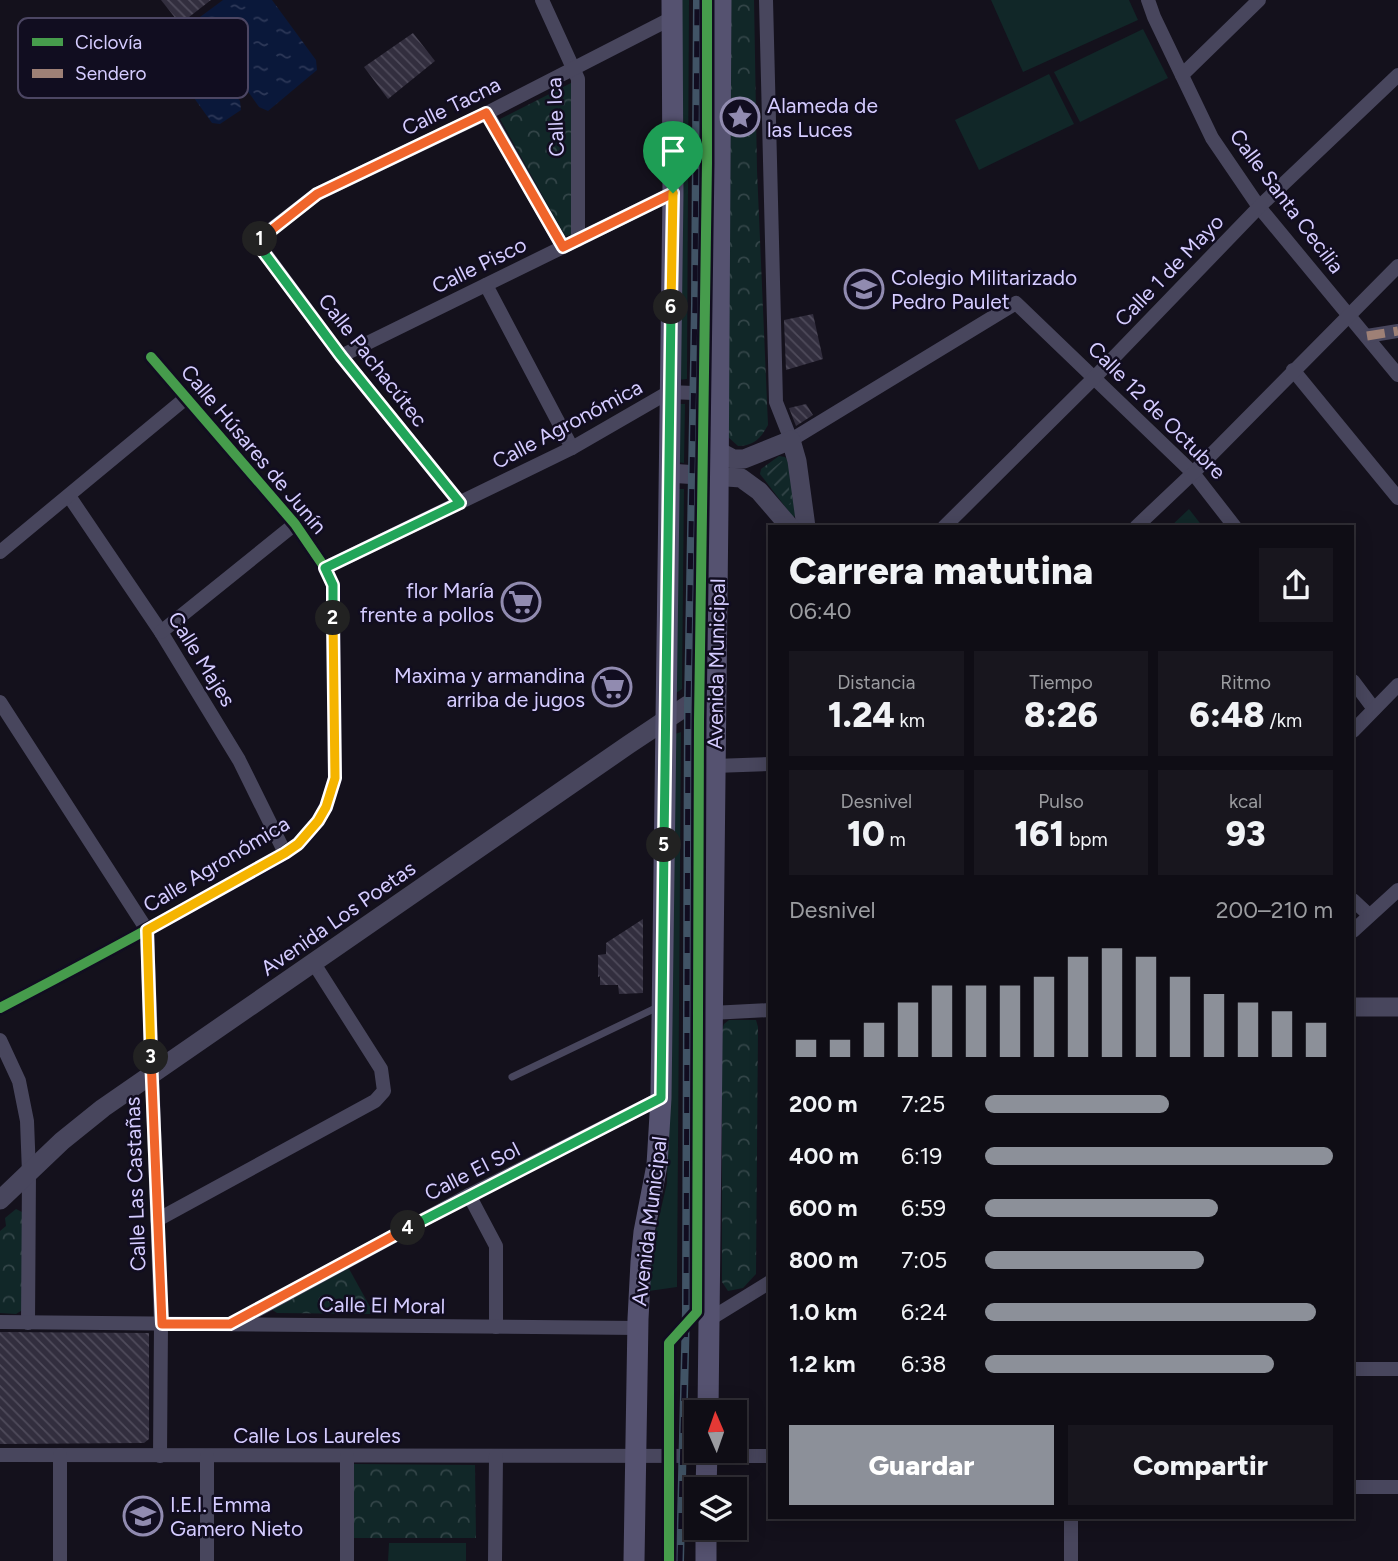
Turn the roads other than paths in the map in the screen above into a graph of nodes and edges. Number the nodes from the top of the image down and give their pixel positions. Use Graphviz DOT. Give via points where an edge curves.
graph roads {
  1 [pos="542,0"];
  2 [pos="721,0"];
  3 [pos="766,0"];
  4 [pos="1148,0"];
  5 [pos="1259,0"];
  6 [pos="672,9"];
  7 [pos="574,68"];
  8 [pos="1182,75"];
  9 [pos="1398,75"];
  10 [pos="486,113"];
  11 [pos="673,193"];
  12 [pos="1259,207"];
  13 [pos="578,240"];
  14 [pos="256,242"];
  15 [pos="563,247"];
  16 [pos="1398,266"];
  17 [pos="486,285"];
  18 [pos="1349,316"];
  19 [pos="1398,331"];
  20 [pos="1367,337"];
  21 [pos="341,356"];
  22 [pos="151,357"];
  23 [pos="1293,370"];
  24 [pos="1398,375"];
  25 [pos="1094,377"];
  26 [pos="669,392"];
  27 [pos="718,394"];
  28 [pos="186,398"];
  29 [pos="791,440"];
  30 [pos="572,448"];
  31 [pos="718,451"];
  32 [pos="669,473"];
  33 [pos="1193,473"];
  34 [pos="718,477"];
  35 [pos="69,496"];
  36 [pos="1398,498"];
  37 [pos="460,503"];
  38 [pos="295,524"];
  39 [pos="788,525"];
  40 [pos="806,525"];
  41 [pos="946,525"];
  42 [pos="1138,525"];
  43 [pos="1234,525"];
  44 [pos="0,552"];
  45 [pos="325,568"];
  46 [pos="161,632"];
  47 [pos="1354,682"];
  48 [pos="1398,685"];
  49 [pos="715,692"];
  50 [pos="0,702"];
  51 [pos="1374,709"];
  52 [pos="665,720"];
  53 [pos="1354,730"];
  54 [pos="768,764"];
  55 [pos="714,766"];
  56 [pos="285,853"];
  57 [pos="1398,890"];
  58 [pos="1354,901"];
  59 [pos="1368,915"];
  60 [pos="147,930"];
  61 [pos="1354,930"];
  62 [pos="313,962"];
  63 [pos="663,1005"];
  64 [pos="1354,1007"];
  65 [pos="1398,1007"];
  66 [pos="0,1008"];
  67 [pos="768,1010"];
  68 [pos="711,1013"];
  69 [pos="0,1040"];
  70 [pos="151,1074"];
  71 [pos="512,1077"];
  72 [pos="661,1098"];
  73 [pos="29,1172"];
  74 [pos="469,1195"];
  75 [pos="0,1200"];
  76 [pos="157,1220"];
  77 [pos="768,1283"];
  78 [pos="710,1320"];
  79 [pos="0,1322"];
  80 [pos="28,1323"];
  81 [pos="162,1324"];
  82 [pos="230,1324"];
  83 [pos="496,1326"];
  84 [pos="638,1328"];
  85 [pos="1354,1368"];
  86 [pos="1398,1369"];
  87 [pos="708,1400"];
  88 [pos="0,1455"];
  89 [pos="60,1455"];
  90 [pos="684,1455"];
  91 [pos="747,1455"];
  92 [pos="160,1456"];
  93 [pos="207,1456"];
  94 [pos="347,1456"];
  95 [pos="768,1456"];
  96 [pos="496,1457"];
  97 [pos="635,1457"];
  98 [pos="1354,1487"];
  99 [pos="1398,1487"];
  100 [pos="1071,1519"];
  101 [pos="706,1540"];
  102 [pos="60,1561"];
  103 [pos="207,1561"];
  104 [pos="347,1561"];
  105 [pos="495,1561"];
  106 [pos="634,1561"];
  107 [pos="706,1561"];
  108 [pos="1070,1561"];
  1 -- 7 [label="street, Calle Ica"];
  2 -- 27 [label="main road, Avenida Municipal"];
  3 -- 29 [label="street" via="776,402"];
  4 -- 8 [label="street, Calle Santa Cecilia"];
  5 -- 8 [label="street"];
  6 -- 7 [label="street, Calle Tacna"];
  6 -- 11 [label="main road, Avenida Municipal"];
  7 -- 10 [label="street, Calle Tacna"];
  7 -- 13 [label="street, Calle Ica" via="578,79"];
  8 -- 12 [label="street, Calle Santa Cecilia" via="1212,138"];
  9 -- 12 [label="street, Calle 1 de Mayo"];
  10 -- 14 [label="street, Calle Tacna" via="317,194"];
  10 -- 15 [label="street"];
  11 -- 13 [label="street, Calle Pisco"];
  11 -- 26 [label="main road, Avenida Municipal"];
  12 -- 18 [label="street, Calle Santa Cecilia"];
  12 -- 25 [label="street, Calle 1 de Mayo"];
  13 -- 15 [label="street, Calle Pisco"];
  14 -- 21 [label="street, Calle Pachacútec"];
  15 -- 17 [label="street, Calle Pisco"];
  16 -- 18 [label="street"];
  17 -- 21 [label="street, Calle Pisco"];
  17 -- 30 [label="street"];
  18 -- 20 [label="street, Calle Santa Cecilia"];
  18 -- 23 [label="street"];
  19 -- 20 [label="street"];
  20 -- 24 [label="street, Calle Santa Cecilia"];
  21 -- 37 [label="street, Calle Pachacútec"];
  22 -- 28 [label="street, Calle Húsares de Junín"];
  23 -- 33 [label="street"];
  23 -- 36 [label="street"];
  25 -- 29 [label="street, Calle 12 de Octubre" via="1016,303"];
  25 -- 33 [label="street, Calle 12 de Octubre"];
  25 -- 41 [label="street, Calle 1 de Mayo"];
  26 -- 27 [label="street, Calle Agronómica"];
  26 -- 30 [label="street, Calle Agronómica"];
  26 -- 32 [label="main road, Avenida Municipal"];
  27 -- 31 [label="main road, Avenida Municipal"];
  28 -- 35 [label="street"];
  28 -- 38 [label="street, Calle Húsares de Junín"];
  29 -- 31 [label="street, Calle 12 de Octubre" via="744,459"];
  29 -- 40 [label="street"];
  30 -- 37 [label="street, Calle Agronómica"];
  31 -- 34 [label="main road, Avenida Municipal"];
  32 -- 34 [label="street"];
  32 -- 52 [label="main road, Avenida Municipal"];
  33 -- 42 [label="street"];
  33 -- 43 [label="street, Calle 12 de Octubre"];
  34 -- 39 [label="street" via="751,483"];
  34 -- 49 [label="main road, Avenida Municipal"];
  35 -- 44 [label="street"];
  35 -- 46 [label="street, Calle Majes"];
  37 -- 45 [label="street, Calle Agronómica"];
  38 -- 45 [label="street, Calle Húsares de Junín"];
  38 -- 46 [label="street"];
  45 -- 56 [label="street, Calle Agronómica" via="333,585 335,778 318,821"];
  46 -- 56 [label="street, Calle Majes" via="239,760"];
  47 -- 51 [label="street"];
  48 -- 51 [label="street"];
  49 -- 52 [label="street, Avenida Los Poetas"];
  49 -- 55 [label="main road, Avenida Municipal"];
  50 -- 60 [label="street"];
  51 -- 53 [label="street"];
  52 -- 62 [label="street, Avenida Los Poetas"];
  52 -- 63 [label="main road, Avenida Municipal"];
  54 -- 55 [label="street"];
  55 -- 68 [label="main road, Avenida Municipal"];
  56 -- 60 [label="street, Calle Agronómica"];
  57 -- 59 [label="street"];
  58 -- 59 [label="street"];
  59 -- 61 [label="street"];
  60 -- 66 [label="street, Calle Agronómica"];
  60 -- 70 [label="street, Calle Las Castañas"];
  62 -- 70 [label="street, Avenida Los Poetas"];
  62 -- 76 [label="street" via="381,1069 384,1091 375,1101"];
  63 -- 71 [label="lane"];
  63 -- 72 [label="main road, Avenida Municipal"];
  64 -- 65 [label="street"];
  67 -- 68 [label="street"];
  68 -- 78 [label="main road, Avenida Municipal"];
  69 -- 73 [label="street" via="19,1081 27,1121"];
  70 -- 73 [label="street, Avenida Los Poetas" via="103,1108"];
  70 -- 76 [label="street, Calle Las Castañas"];
  72 -- 74 [label="street, Calle El Sol"];
  72 -- 84 [label="main road, Avenida Municipal" via="657,1165 644,1232"];
  73 -- 75 [label="street, Avenida Los Poetas"];
  73 -- 80 [label="street"];
  74 -- 82 [label="street, Calle El Sol"];
  74 -- 83 [label="street" via="496,1246"];
  76 -- 81 [label="street, Calle Las Castañas"];
  77 -- 78 [label="street"];
  78 -- 87 [label="main road, Avenida Municipal"];
  79 -- 80 [label="street, Calle El Moral"];
  80 -- 81 [label="street, Calle El Moral"];
  81 -- 82 [label="street, Calle El Moral"];
  81 -- 92 [label="street, Calle Las Castañas"];
  82 -- 83 [label="street, Calle El Moral"];
  83 -- 84 [label="street, Calle El Moral"];
  84 -- 97 [label="main road, Avenida Municipal"];
  85 -- 86 [label="street"];
  88 -- 89 [label="street, Calle Los Laureles"];
  89 -- 92 [label="street, Calle Los Laureles"];
  89 -- 102 [label="street"];
  90 -- 97 [label="street, Calle Los Laureles"];
  91 -- 95 [label="street, Calle Los Laureles"];
  92 -- 93 [label="street, Calle Los Laureles"];
  93 -- 94 [label="street, Calle Los Laureles"];
  93 -- 103 [label="street"];
  94 -- 96 [label="street, Calle Los Laureles"];
  94 -- 104 [label="street"];
  96 -- 97 [label="street, Calle Los Laureles"];
  96 -- 105 [label="street"];
  97 -- 106 [label="main road, Avenida Municipal"];
  98 -- 99 [label="street"];
  100 -- 108 [label="street"];
  101 -- 107 [label="main road"];
}
